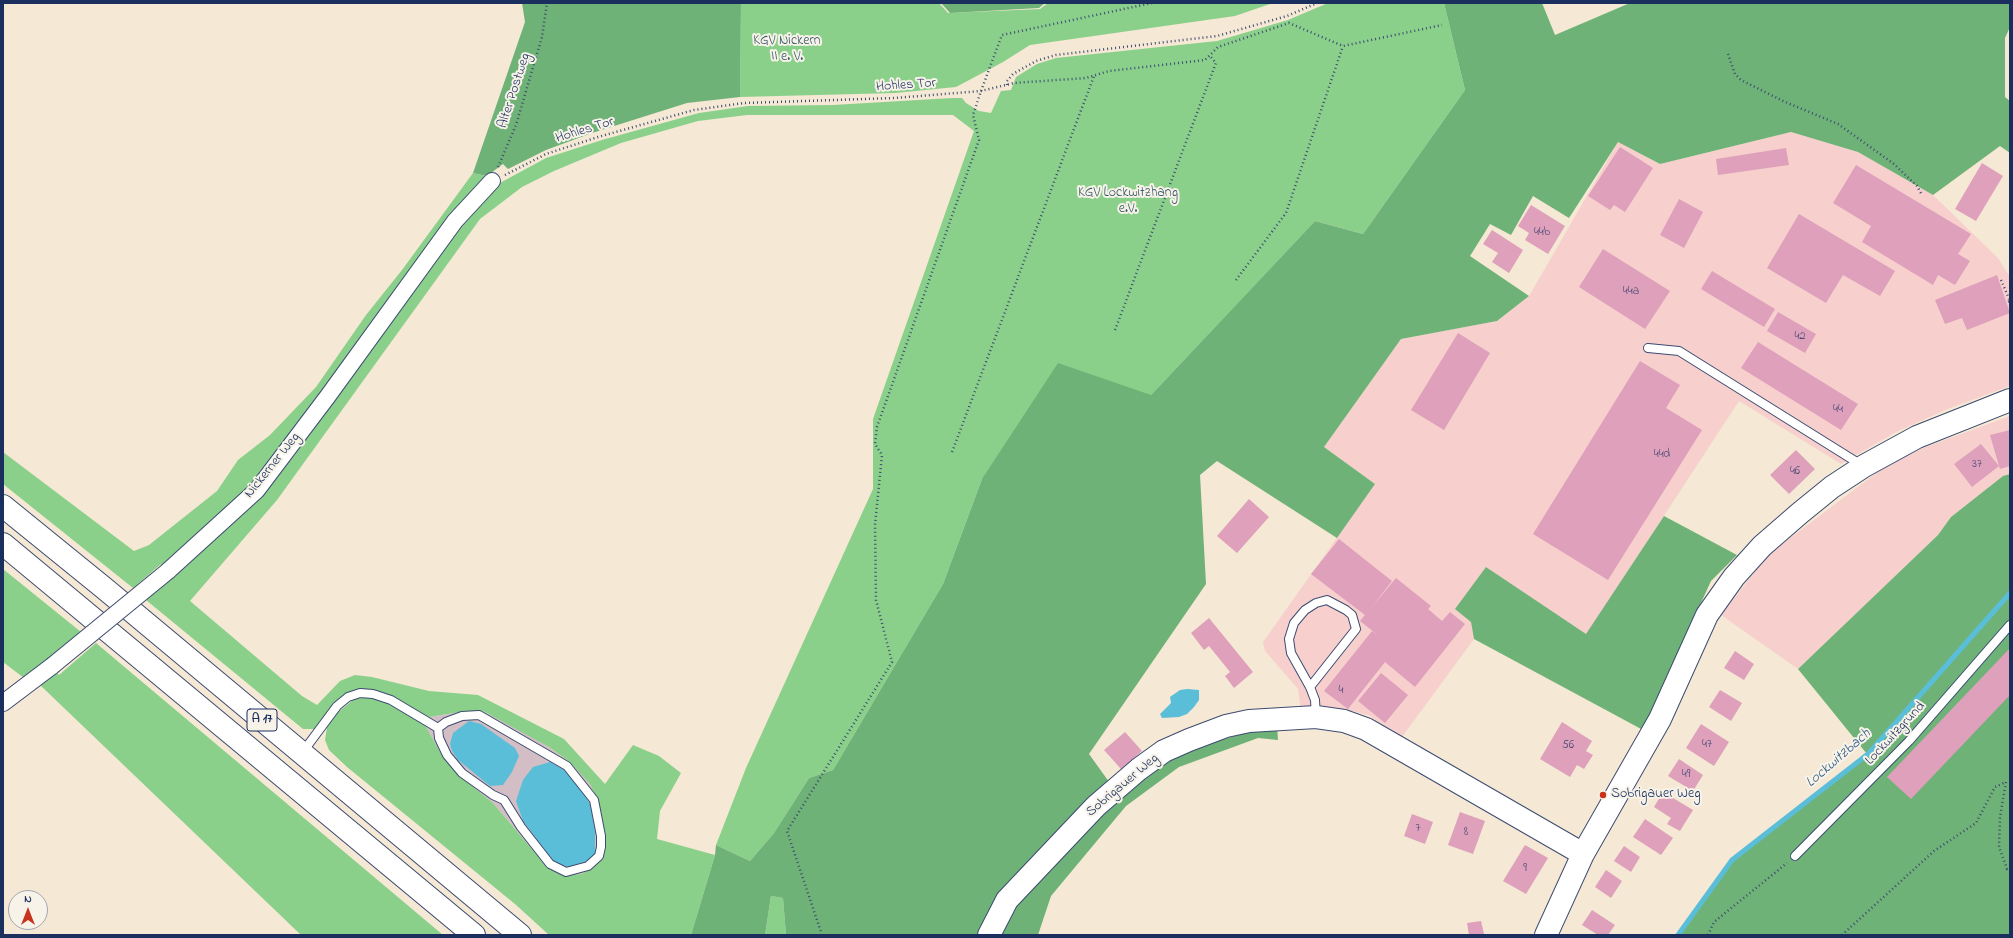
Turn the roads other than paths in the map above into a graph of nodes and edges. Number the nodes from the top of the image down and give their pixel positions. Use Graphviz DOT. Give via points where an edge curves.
graph roads {
  1 [pos="492,181"];
  2 [pos="1648,348"];
  3 [pos="2010,400"];
  4 [pos="1864,466"];
  5 [pos="3,506"];
  6 [pos="3,544"];
  7 [pos="2010,625"];
  8 [pos="1310,687"];
  9 [pos="3,703"];
  10 [pos="1316,718"];
  11 [pos="438,728"];
  12 [pos="302,753"];
  13 [pos="1583,854"];
  14 [pos="1795,856"];
  15 [pos="474,935"];
  16 [pos="520,935"];
  17 [pos="989,935"];
  18 [pos="1546,935"];
  1 -- 9 [label="street, Nickerner Weg, bridge" via="455,221 257,490 168,571"];
  2 -- 4 [label="lane" via="1679,352"];
  3 -- 4 [label="main road" via="1917,437"];
  4 -- 13 [label="main road" via="1832,487 1800,513 1762,546 1734,577 1707,615 1660,719"];
  5 -- 12 [label="main road, A 17"];
  6 -- 15 [label="main road, A 17"];
  7 -- 14 [label="lane, Lockwitzgrund" via="1909,741"];
  8 -- 8 [label="lane" via="1291,652 1289,639 1294,623 1304,610 1327,600 1352,615 1356,629"];
  8 -- 10 [label="lane" via="1315,700"];
  10 -- 13 [label="main road, Sobrigauer Weg" via="1344,721 1366,729"];
  10 -- 17 [label="main road, Sobrigauer Weg" via="1249,721 1218,729 1164,751 1096,806 1007,900"];
  11 -- 11 [label="lane" via="439,738 447,755 462,773 504,800 520,827 550,864 566,872 588,866 599,856 601,836 594,800 567,766 479,715 462,716"];
  11 -- 12 [label="lane" via="391,700 360,693 348,697 337,706"];
  12 -- 16 [label="main road, A 17"];
  13 -- 18 [label="main road"];
}
